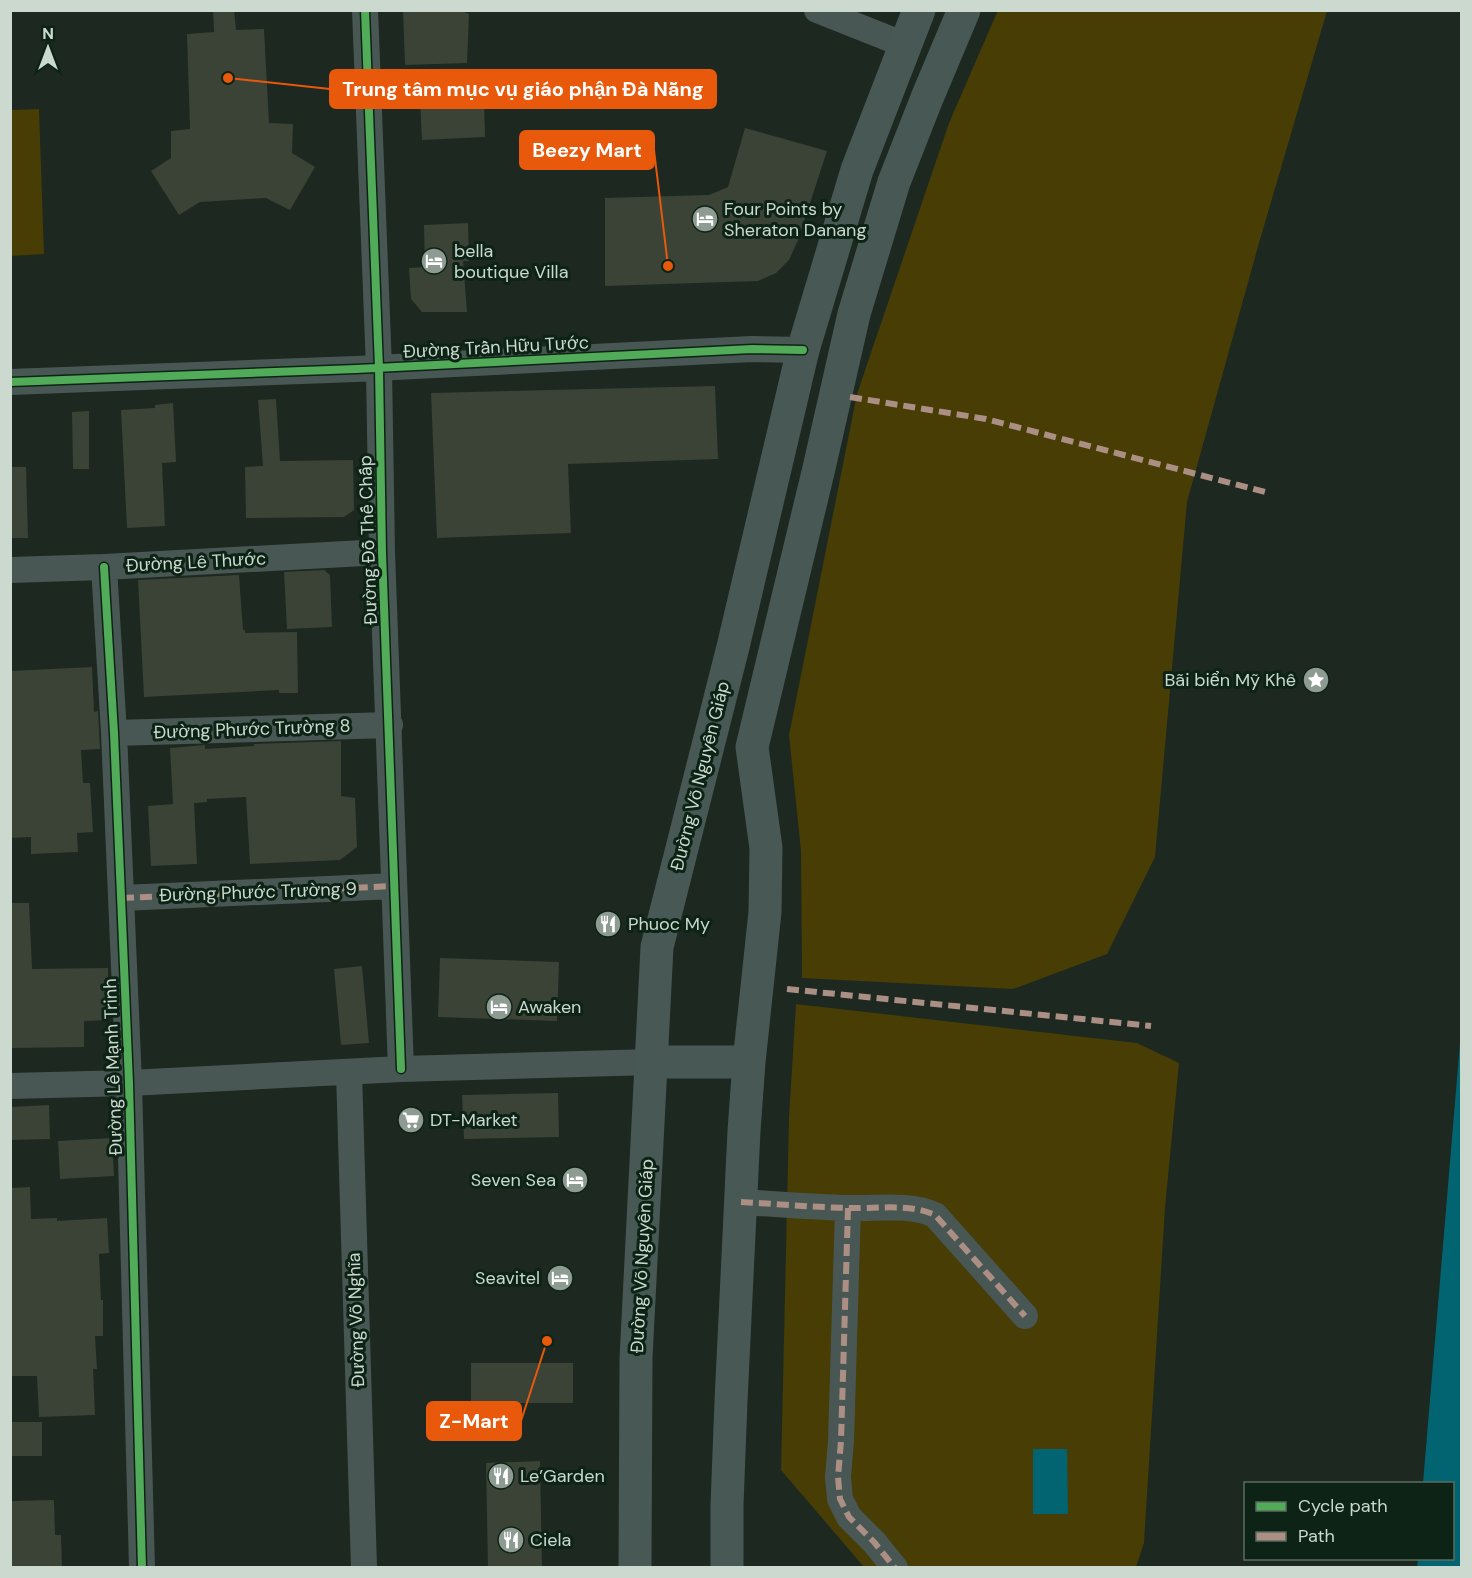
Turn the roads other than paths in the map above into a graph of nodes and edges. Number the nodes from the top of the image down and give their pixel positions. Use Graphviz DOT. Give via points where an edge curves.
graph roads {
  1 [pos="365,10"];
  2 [pos="817,10"];
  3 [pos="919,10"];
  4 [pos="964,10"];
  5 [pos="905,45"];
  6 [pos="943,60"];
  7 [pos="803,350"];
  8 [pos="843,359"];
  9 [pos="378,368"];
  10 [pos="10,382"];
  11 [pos="382,552"];
  12 [pos="104,567"];
  13 [pos="10,570"];
  14 [pos="390,725"];
  15 [pos="114,734"];
  16 [pos="394,886"];
  17 [pos="122,897"];
  18 [pos="651,1062"];
  19 [pos="749,1062"];
  20 [pos="401,1069"];
  21 [pos="348,1072"];
  22 [pos="129,1083"];
  23 [pos="10,1086"];
  24 [pos="741,1202"];
  25 [pos="848,1208"];
  26 [pos="1025,1316"];
  27 [pos="142,1568"];
  28 [pos="364,1568"];
  29 [pos="635,1568"];
  30 [pos="727,1568"];
  31 [pos="895,1568"];
  1 -- 9 [label="street, Đường Đỗ Thế Chấp"];
  2 -- 5 [label="street"];
  3 -- 5 [label="main road, Đường Võ Nguyên Giáp"];
  4 -- 6 [label="main road"];
  5 -- 6 [label="main road"];
  5 -- 7 [label="main road, Đường Võ Nguyên Giáp" via="857,170"];
  6 -- 8 [label="main road" via="894,182"];
  7 -- 8 [label="main road"];
  7 -- 9 [label="street, Đường Trần Hữu Tước" via="752,349"];
  7 -- 18 [label="main road, Đường Võ Nguyên Giáp" via="657,947"];
  8 -- 19 [label="main road" via="752,747 766,848 765,912"];
  9 -- 10 [label="street, Đường Trần Hữu Tước"];
  9 -- 11 [label="street, Đường Đỗ Thế Chấp"];
  11 -- 12 [label="street, Đường Lê Thước"];
  11 -- 14 [label="street, Đường Đỗ Thế Chấp"];
  12 -- 13 [label="street, Đường Lê Thước"];
  12 -- 15 [label="street, Đường Lê Mạnh Trinh"];
  14 -- 15 [label="street, Đường Phước Trường 8"];
  14 -- 16 [label="street, Đường Đỗ Thế Chấp"];
  15 -- 17 [label="street, Đường Lê Mạnh Trinh"];
  16 -- 17 [label="street, Đường Phước Trường 9"];
  16 -- 20 [label="street, Đường Đỗ Thế Chấp"];
  17 -- 22 [label="street, Đường Lê Mạnh Trinh"];
  18 -- 19 [label="main road"];
  18 -- 20 [label="street"];
  18 -- 29 [label="main road, Đường Võ Nguyên Giáp" via="636,1358"];
  19 -- 24 [label="main road"];
  20 -- 21 [label="street"];
  21 -- 22 [label="street"];
  21 -- 28 [label="street, Đường Võ Nghĩa"];
  22 -- 23 [label="street"];
  22 -- 27 [label="street, Đường Lê Mạnh Trinh"];
  24 -- 25 [label="street"];
  24 -- 30 [label="main road"];
  25 -- 26 [label="street" via="911,1208 935,1215"];
  25 -- 31 [label="street" via="840,1499 849,1516"];
}
